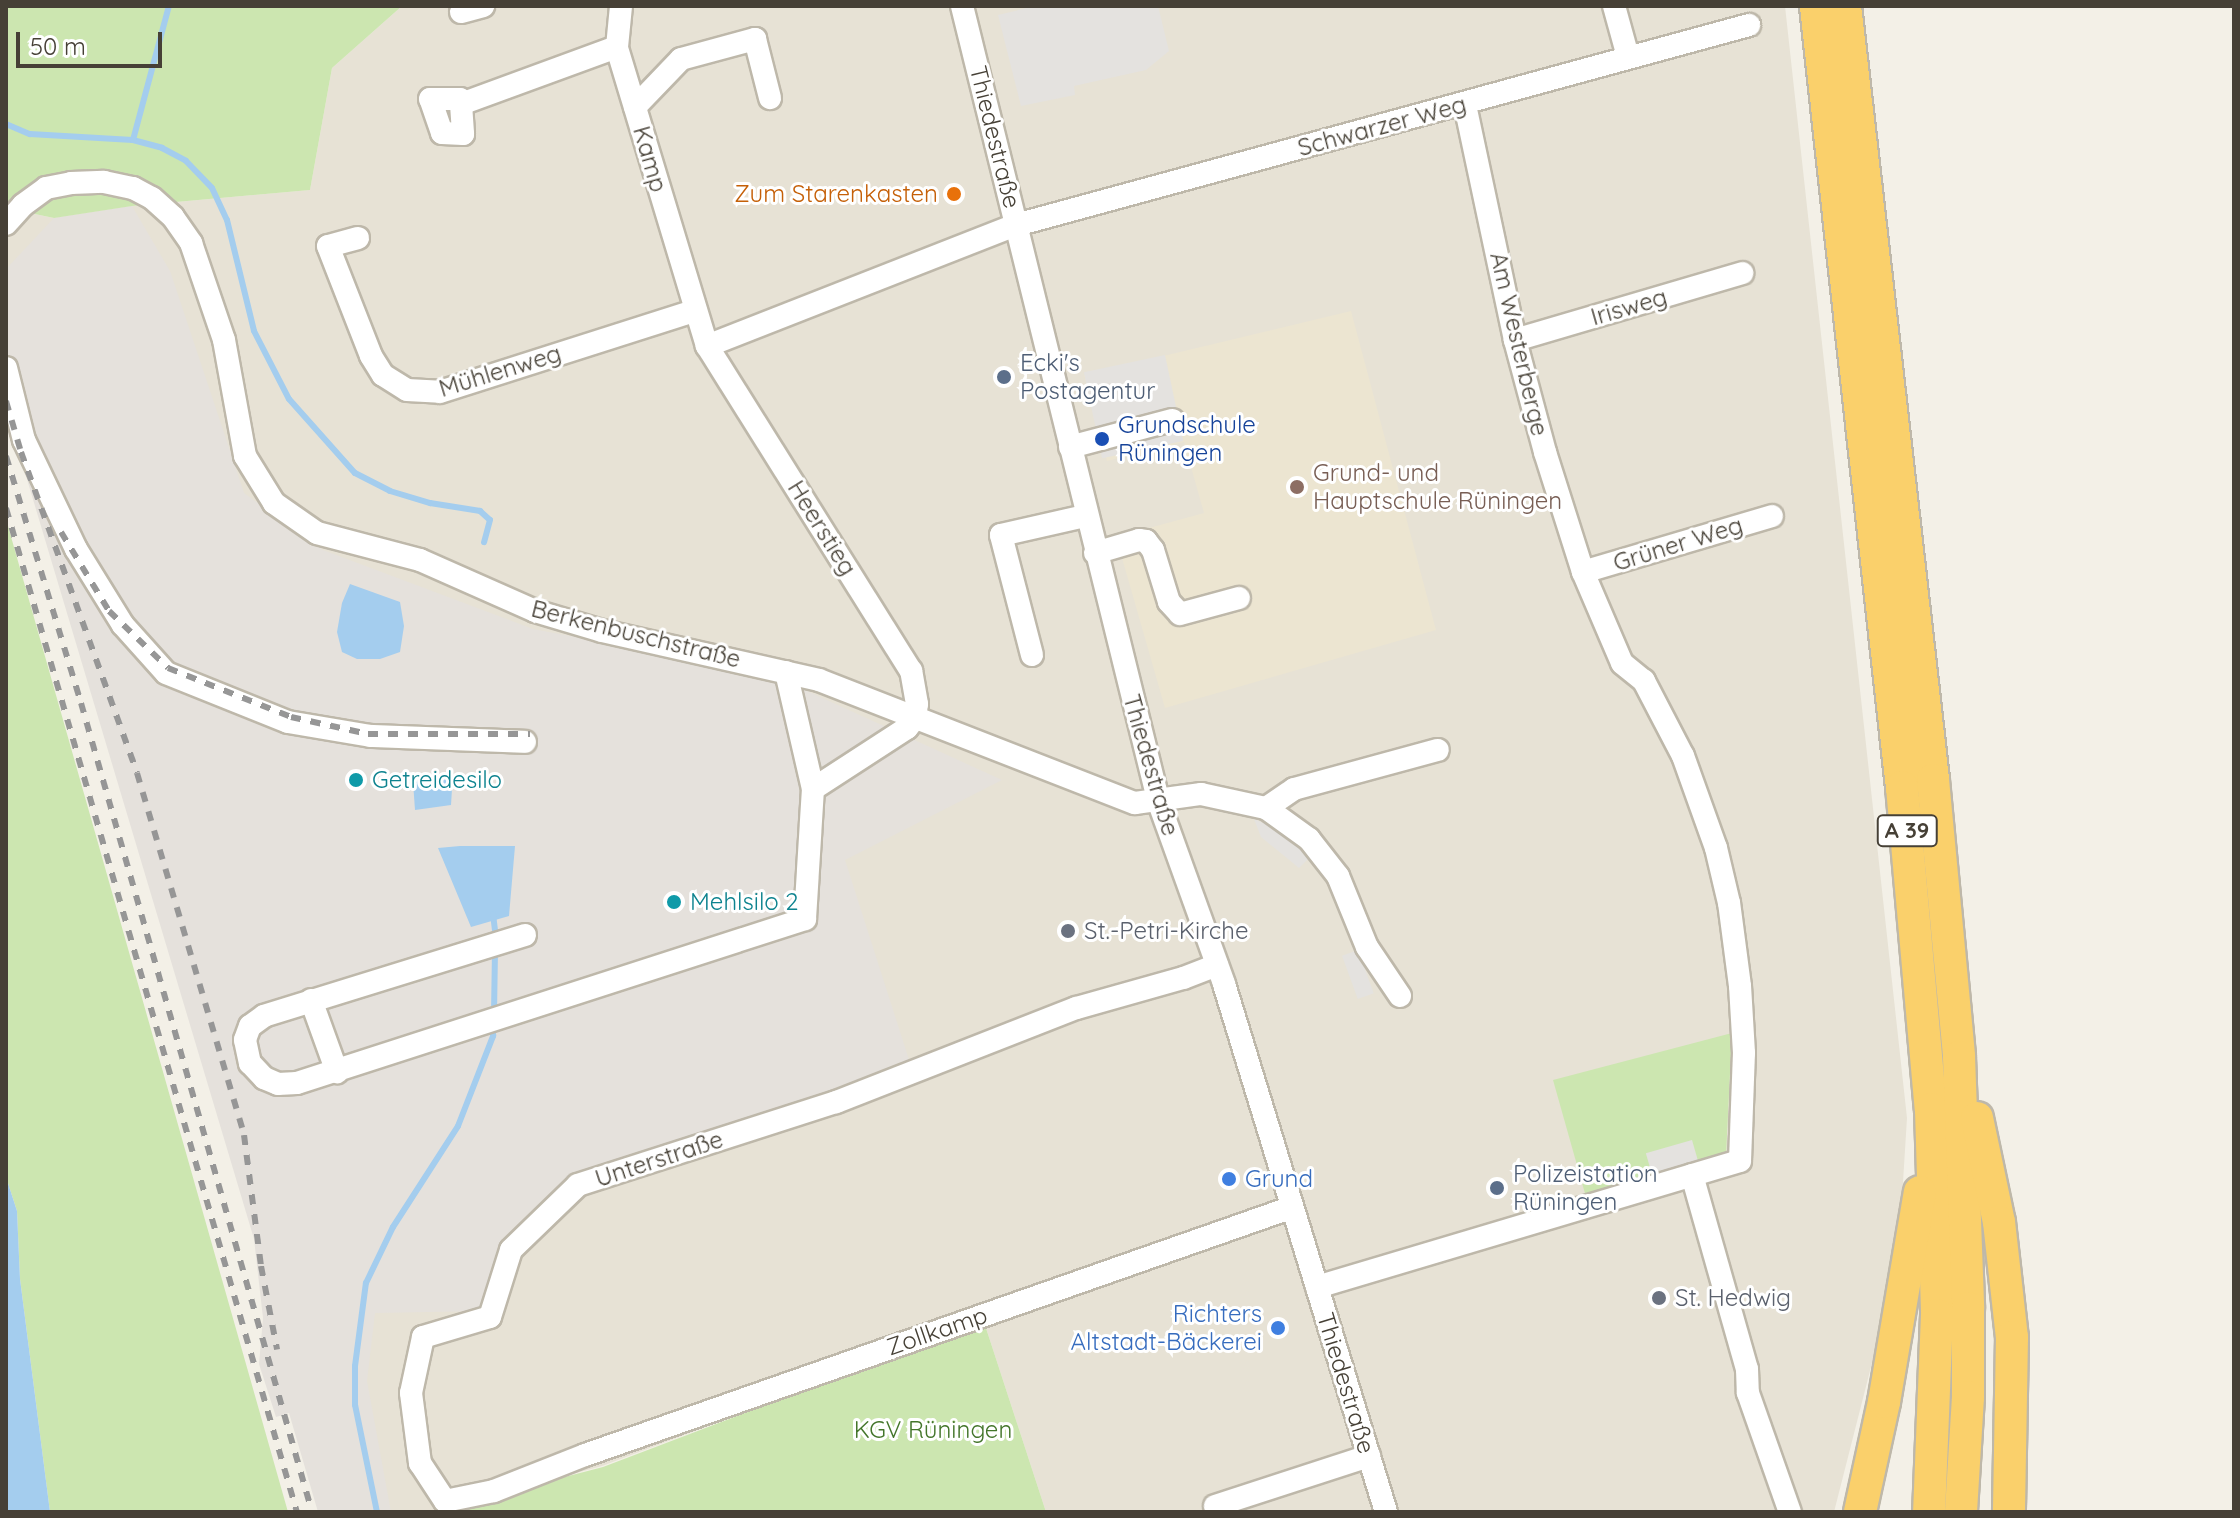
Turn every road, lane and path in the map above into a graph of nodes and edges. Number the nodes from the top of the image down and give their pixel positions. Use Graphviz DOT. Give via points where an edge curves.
graph roads {
  1 [pos="483,6"];
  2 [pos="621,6"];
  3 [pos="962,6"];
  4 [pos="1614,6"];
  5 [pos="1816,6"];
  6 [pos="1845,6"];
  7 [pos="461,12"];
  8 [pos="1749,25"];
  9 [pos="617,47"];
  10 [pos="1628,57"];
  11 [pos="770,98"];
  12 [pos="461,104"];
  13 [pos="1465,104"];
  14 [pos="635,107"];
  15 [pos="6,224"];
  16 [pos="1016,225"];
  17 [pos="358,238"];
  18 [pos="1742,273"];
  19 [pos="694,311"];
  20 [pos="1515,340"];
  21 [pos="707,346"];
  22 [pos="6,368"];
  23 [pos="1172,420"];
  24 [pos="1070,447"];
  25 [pos="1085,516"];
  26 [pos="1772,516"];
  27 [pos="1095,553"];
  28 [pos="1583,572"];
  29 [pos="1239,598"];
  30 [pos="1032,655"];
  31 [pos="786,672"];
  32 [pos="915,718"];
  33 [pos="525,742"];
  34 [pos="1438,750"];
  35 [pos="813,789"];
  36 [pos="1159,803"];
  37 [pos="1266,808"];
  38 [pos="520,937"];
  39 [pos="1217,965"];
  40 [pos="1400,996"];
  41 [pos="311,1000"];
  42 [pos="1959,1057"];
  43 [pos="337,1072"];
  44 [pos="1931,1109"];
  45 [pos="1692,1175"];
  46 [pos="1290,1208"];
  47 [pos="1317,1287"];
  48 [pos="585,1455"];
  49 [pos="1369,1456"];
  50 [pos="1215,1506"];
  51 [pos="1386,1512"];
  52 [pos="1790,1512"];
  53 [pos="1860,1512"];
  54 [pos="1929,1512"];
  55 [pos="1961,1512"];
  56 [pos="2009,1512"];
  1 -- 7 [label="street"];
  2 -- 9 [label="street, Kamp"];
  3 -- 16 [label="street, Thiedestraße"];
  4 -- 10 [label="street"];
  5 -- 44 [label="highway, A 39" via="1901,771"];
  6 -- 42 [label="highway, A 39"];
  8 -- 10 [label="street, Schwarzer Weg"];
  9 -- 12 [label="street"];
  9 -- 14 [label="street, Kamp"];
  10 -- 13 [label="street, Schwarzer Weg"];
  11 -- 14 [label="street" via="755,39 681,59"];
  13 -- 16 [label="street, Schwarzer Weg"];
  13 -- 20 [label="street, Am Westerberge"];
  14 -- 19 [label="street, Kamp"];
  15 -- 31 [label="street, Berkenbuschstraße" via="46,188 71,183 133,188 173,217 191,243 224,340 245,456 274,503 317,533 420,560 535,611 602,631"];
  16 -- 21 [label="street"];
  16 -- 24 [label="street, Thiedestraße"];
  17 -- 19 [label="street, Mühlenweg" via="328,246 371,356 383,375 407,390 440,392"];
  18 -- 20 [label="street, Irisweg"];
  19 -- 21 [label="street, Heerstieg"];
  20 -- 28 [label="street, Am Westerberge"];
  21 -- 32 [label="street, Heerstieg" via="911,671"];
  22 -- 33 [label="street" via="24,440 76,549 123,625 166,673 288,722 371,736"];
  23 -- 24 [label="street"];
  24 -- 25 [label="street, Thiedestraße"];
  25 -- 27 [label="street, Thiedestraße"];
  25 -- 30 [label="street" via="1001,535"];
  26 -- 28 [label="street, Grüner Weg"];
  27 -- 29 [label="street" via="1146,541 1169,602 1180,614"];
  27 -- 36 [label="street, Thiedestraße"];
  28 -- 45 [label="street, Am Westerberge" via="1622,663 1644,681 1683,756 1716,848 1729,903 1744,1053 1740,1161"];
  31 -- 32 [label="street, Berkenbuschstraße"];
  31 -- 35 [label="street"];
  32 -- 35 [label="street"];
  32 -- 36 [label="street, Berkenbuschstraße" via="1135,803"];
  34 -- 37 [label="street" via="1294,789"];
  35 -- 43 [label="street" via="805,919"];
  36 -- 37 [label="street" via="1201,794"];
  36 -- 39 [label="street, Thiedestraße"];
  37 -- 40 [label="street" via="1309,839 1338,876 1367,947"];
  38 -- 41 [label="street"];
  39 -- 46 [label="street, Thiedestraße"];
  39 -- 48 [label="street, Unterstraße" via="1076,1008 836,1102 578,1185 511,1250 490,1317 423,1337 411,1393 420,1463 445,1501 494,1491"];
  41 -- 43 [label="street"];
  41 -- 43 [label="street" via="250,1026 245,1040 250,1063 278,1084"];
  42 -- 55 [label="highway, A 39" via="1968,1308"];
  42 -- 56 [label="highway" via="1991,1180 2012,1337"];
  44 -- 53 [label="highway" via="1901,1308"];
  44 -- 54 [label="highway, A 39" via="1937,1315"];
  45 -- 47 [label="street, Am Westerberge"];
  45 -- 52 [label="street" via="1747,1369 1748,1393"];
  46 -- 47 [label="street, Thiedestraße"];
  46 -- 48 [label="street, Zollkamp"];
  47 -- 49 [label="street, Thiedestraße"];
  49 -- 50 [label="street"];
  49 -- 51 [label="street, Thiedestraße"];
}
